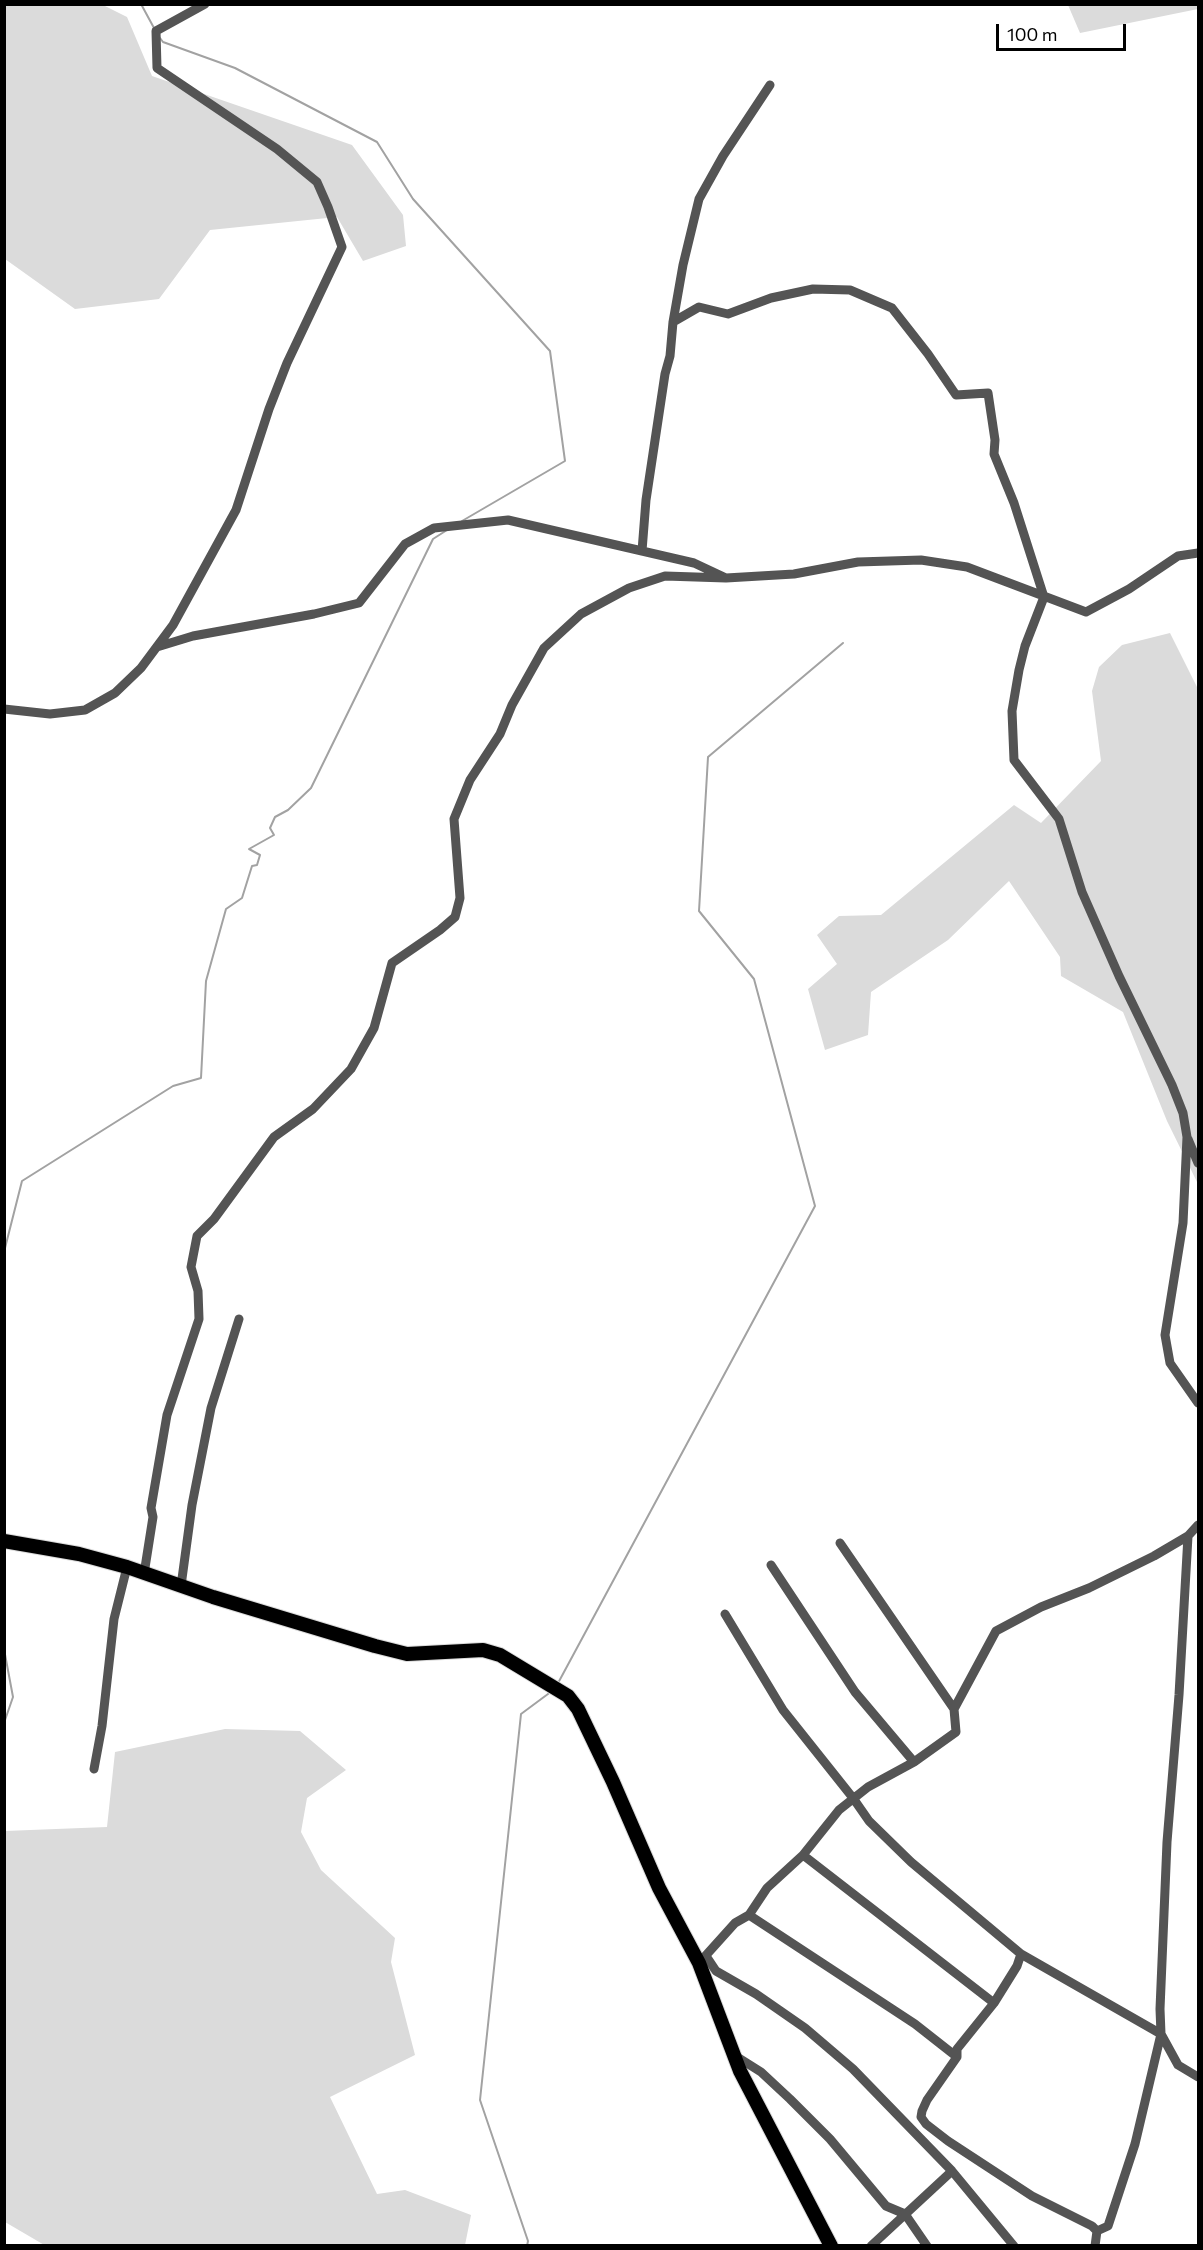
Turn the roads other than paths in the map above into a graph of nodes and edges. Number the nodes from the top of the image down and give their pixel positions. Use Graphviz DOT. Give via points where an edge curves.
graph roads {
  1 [pos="205,4"];
  2 [pos="770,85"];
  3 [pos="673,322"];
  4 [pos="642,551"];
  5 [pos="1198,553"];
  6 [pos="726,578"];
  7 [pos="1044,597"];
  8 [pos="157,647"];
  9 [pos="4,709"];
  10 [pos="1187,1137"];
  11 [pos="1198,1163"];
  12 [pos="239,1320"];
  13 [pos="1198,1403"];
  14 [pos="1198,1525"];
  15 [pos="1188,1536"];
  16 [pos="4,1541"];
  17 [pos="840,1543"];
  18 [pos="1198,1550"];
  19 [pos="1187,1552"];
  20 [pos="771,1565"];
  21 [pos="128,1567"];
  22 [pos="144,1574"];
  23 [pos="181,1586"];
  24 [pos="725,1614"];
  25 [pos="954,1709"];
  26 [pos="914,1762"];
  27 [pos="93,1769"];
  28 [pos="853,1798"];
  29 [pos="803,1855"];
  30 [pos="748,1915"];
  31 [pos="1021,1954"];
  32 [pos="703,1959"];
  33 [pos="994,2003"];
  34 [pos="1161,2034"];
  35 [pos="732,2053"];
  36 [pos="957,2057"];
  37 [pos="1198,2077"];
  38 [pos="952,2171"];
  39 [pos="905,2214"];
  40 [pos="1097,2231"];
  41 [pos="831,2246"];
  42 [pos="871,2246"];
  43 [pos="927,2246"];
  44 [pos="1014,2246"];
  45 [pos="1095,2246"];
  1 -- 8 [label="street" via="156,31 157,68 277,149 317,182 342,247 287,363 236,510"];
  2 -- 3 [label="street" via="699,199"];
  3 -- 4 [label="street"];
  3 -- 7 [label="street" via="699,307 728,314 771,298 813,289 850,290 892,308 956,395 988,393 994,454"];
  4 -- 6 [label="street" via="694,563"];
  4 -- 8 [label="street" via="508,520 434,528 405,544 359,603 193,636"];
  5 -- 7 [label="street" via="1178,556 1086,612"];
  6 -- 7 [label="street" via="794,574 858,562 921,560 967,567"];
  6 -- 22 [label="street" via="665,576 629,588 581,614 544,648 500,734 470,780 454,819 460,898 455,917 392,963 374,1028 351,1069 313,1109 274,1137 197,1236 191,1267 198,1291 199,1318 167,1415"];
  7 -- 10 [label="street" via="1019,670 1012,711 1014,760 1059,819 1082,892 1172,1085"];
  8 -- 9 [label="street" via="115,693 85,710 50,714"];
  10 -- 11 [label="street"];
  10 -- 13 [label="street" via="1183,1223 1165,1335 1170,1364"];
  12 -- 23 [label="street" via="211,1408"];
  14 -- 15 [label="street"];
  15 -- 19 [label="street"];
  15 -- 25 [label="street" via="1099,1584 1041,1607 996,1631"];
  16 -- 21 [label="main road"];
  17 -- 25 [label="street"];
  18 -- 19 [label="street"];
  19 -- 34 [label="street" via="1165,1872"];
  20 -- 26 [label="street" via="855,1692"];
  21 -- 22 [label="main road"];
  21 -- 27 [label="street" via="114,1619"];
  22 -- 23 [label="main road"];
  23 -- 32 [label="main road" via="407,1654 483,1650 500,1655 568,1696 613,1782 659,1888"];
  24 -- 28 [label="street" via="783,1710"];
  25 -- 26 [label="street" via="956,1732"];
  26 -- 28 [label="street"];
  28 -- 29 [label="street"];
  28 -- 31 [label="street" via="869,1821 911,1862"];
  29 -- 30 [label="street" via="767,1888"];
  29 -- 33 [label="street"];
  30 -- 32 [label="street" via="735,1923"];
  30 -- 36 [label="street" via="915,2024"];
  31 -- 33 [label="street"];
  31 -- 34 [label="street"];
  32 -- 35 [label="main road"];
  32 -- 38 [label="street" via="805,2028 853,2069"];
  33 -- 36 [label="street" via="957,2049"];
  34 -- 37 [label="street" via="1178,2065"];
  34 -- 40 [label="street" via="1135,2144 1108,2226"];
  35 -- 39 [label="street" via="790,2098 886,2206"];
  35 -- 41 [label="main road"];
  36 -- 40 [label="street" via="922,2111 926,2124 1032,2196"];
  38 -- 39 [label="street"];
  38 -- 44 [label="street"];
  39 -- 42 [label="street"];
  39 -- 43 [label="street"];
  40 -- 45 [label="street"];
}
